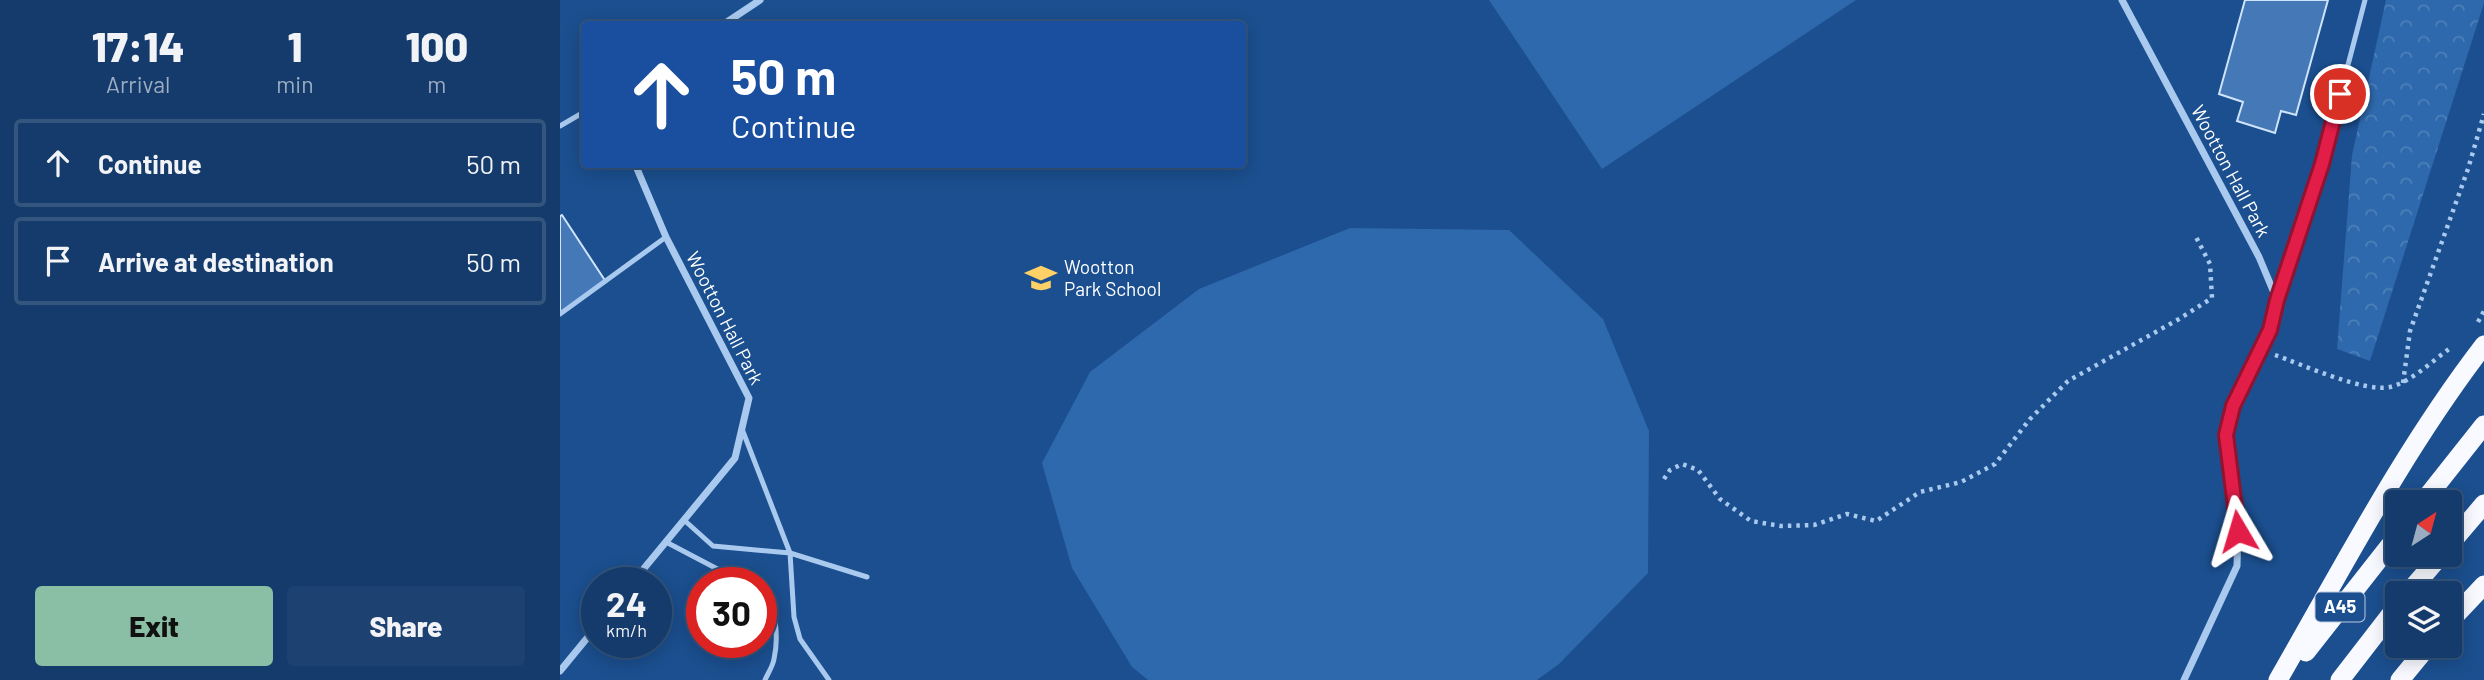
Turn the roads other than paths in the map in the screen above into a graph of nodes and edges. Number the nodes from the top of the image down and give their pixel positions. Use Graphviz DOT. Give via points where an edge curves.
graph roads {
  1 [pos="760,0"];
  2 [pos="2122,0"];
  3 [pos="2365,0"];
  4 [pos="728,21"];
  5 [pos="581,114"];
  6 [pos="560,126"];
  7 [pos="637,168"];
  8 [pos="666,237"];
  9 [pos="2277,300"];
  10 [pos="560,314"];
  11 [pos="2478,339"];
  12 [pos="2484,425"];
  13 [pos="742,429"];
  14 [pos="2433,490"];
  15 [pos="2484,504"];
  16 [pos="684,520"];
  17 [pos="2462,530"];
  18 [pos="666,542"];
  19 [pos="2385,551"];
  20 [pos="790,553"];
  21 [pos="645,567"];
  22 [pos="714,567"];
  23 [pos="2430,567"];
  24 [pos="867,577"];
  25 [pos="2418,581"];
  26 [pos="2484,585"];
  27 [pos="2462,608"];
  28 [pos="2385,622"];
  29 [pos="581,645"];
  30 [pos="774,658"];
  31 [pos="2418,658"];
  32 [pos="560,671"];
  33 [pos="765,680"];
  34 [pos="830,680"];
  35 [pos="2184,680"];
  36 [pos="2281,680"];
  37 [pos="2340,680"];
  38 [pos="2400,680"];
  1 -- 4 [label="street"];
  2 -- 9 [label="street, Wootton Hall Park" via="2259,257"];
  3 -- 9 [label="lane" via="2322,164"];
  5 -- 6 [label="lane"];
  7 -- 8 [label="street, Wootton Hall Park"];
  8 -- 10 [label="lane"];
  8 -- 13 [label="street, Wootton Hall Park" via="749,398"];
  9 -- 35 [label="street" via="2270,330 2233,406 2226,435 2238,531 2237,566"];
  11 -- 36 [label="highway"];
  12 -- 14 [label="highway"];
  13 -- 16 [label="street, Wootton Hall Park" via="735,458"];
  13 -- 20 [label="lane"];
  15 -- 17 [label="highway"];
  16 -- 18 [label="street, Wootton Hall Park"];
  16 -- 20 [label="lane" via="713,546"];
  18 -- 21 [label="street, Wootton Hall Park"];
  18 -- 22 [label="lane"];
  19 -- 36 [label="highway, A45"];
  20 -- 24 [label="lane"];
  20 -- 34 [label="lane" via="800,639"];
  23 -- 25 [label="highway"];
  26 -- 27 [label="highway"];
  28 -- 37 [label="highway, A45"];
  29 -- 32 [label="street"];
  30 -- 33 [label="lane"];
  31 -- 38 [label="highway"];
}
